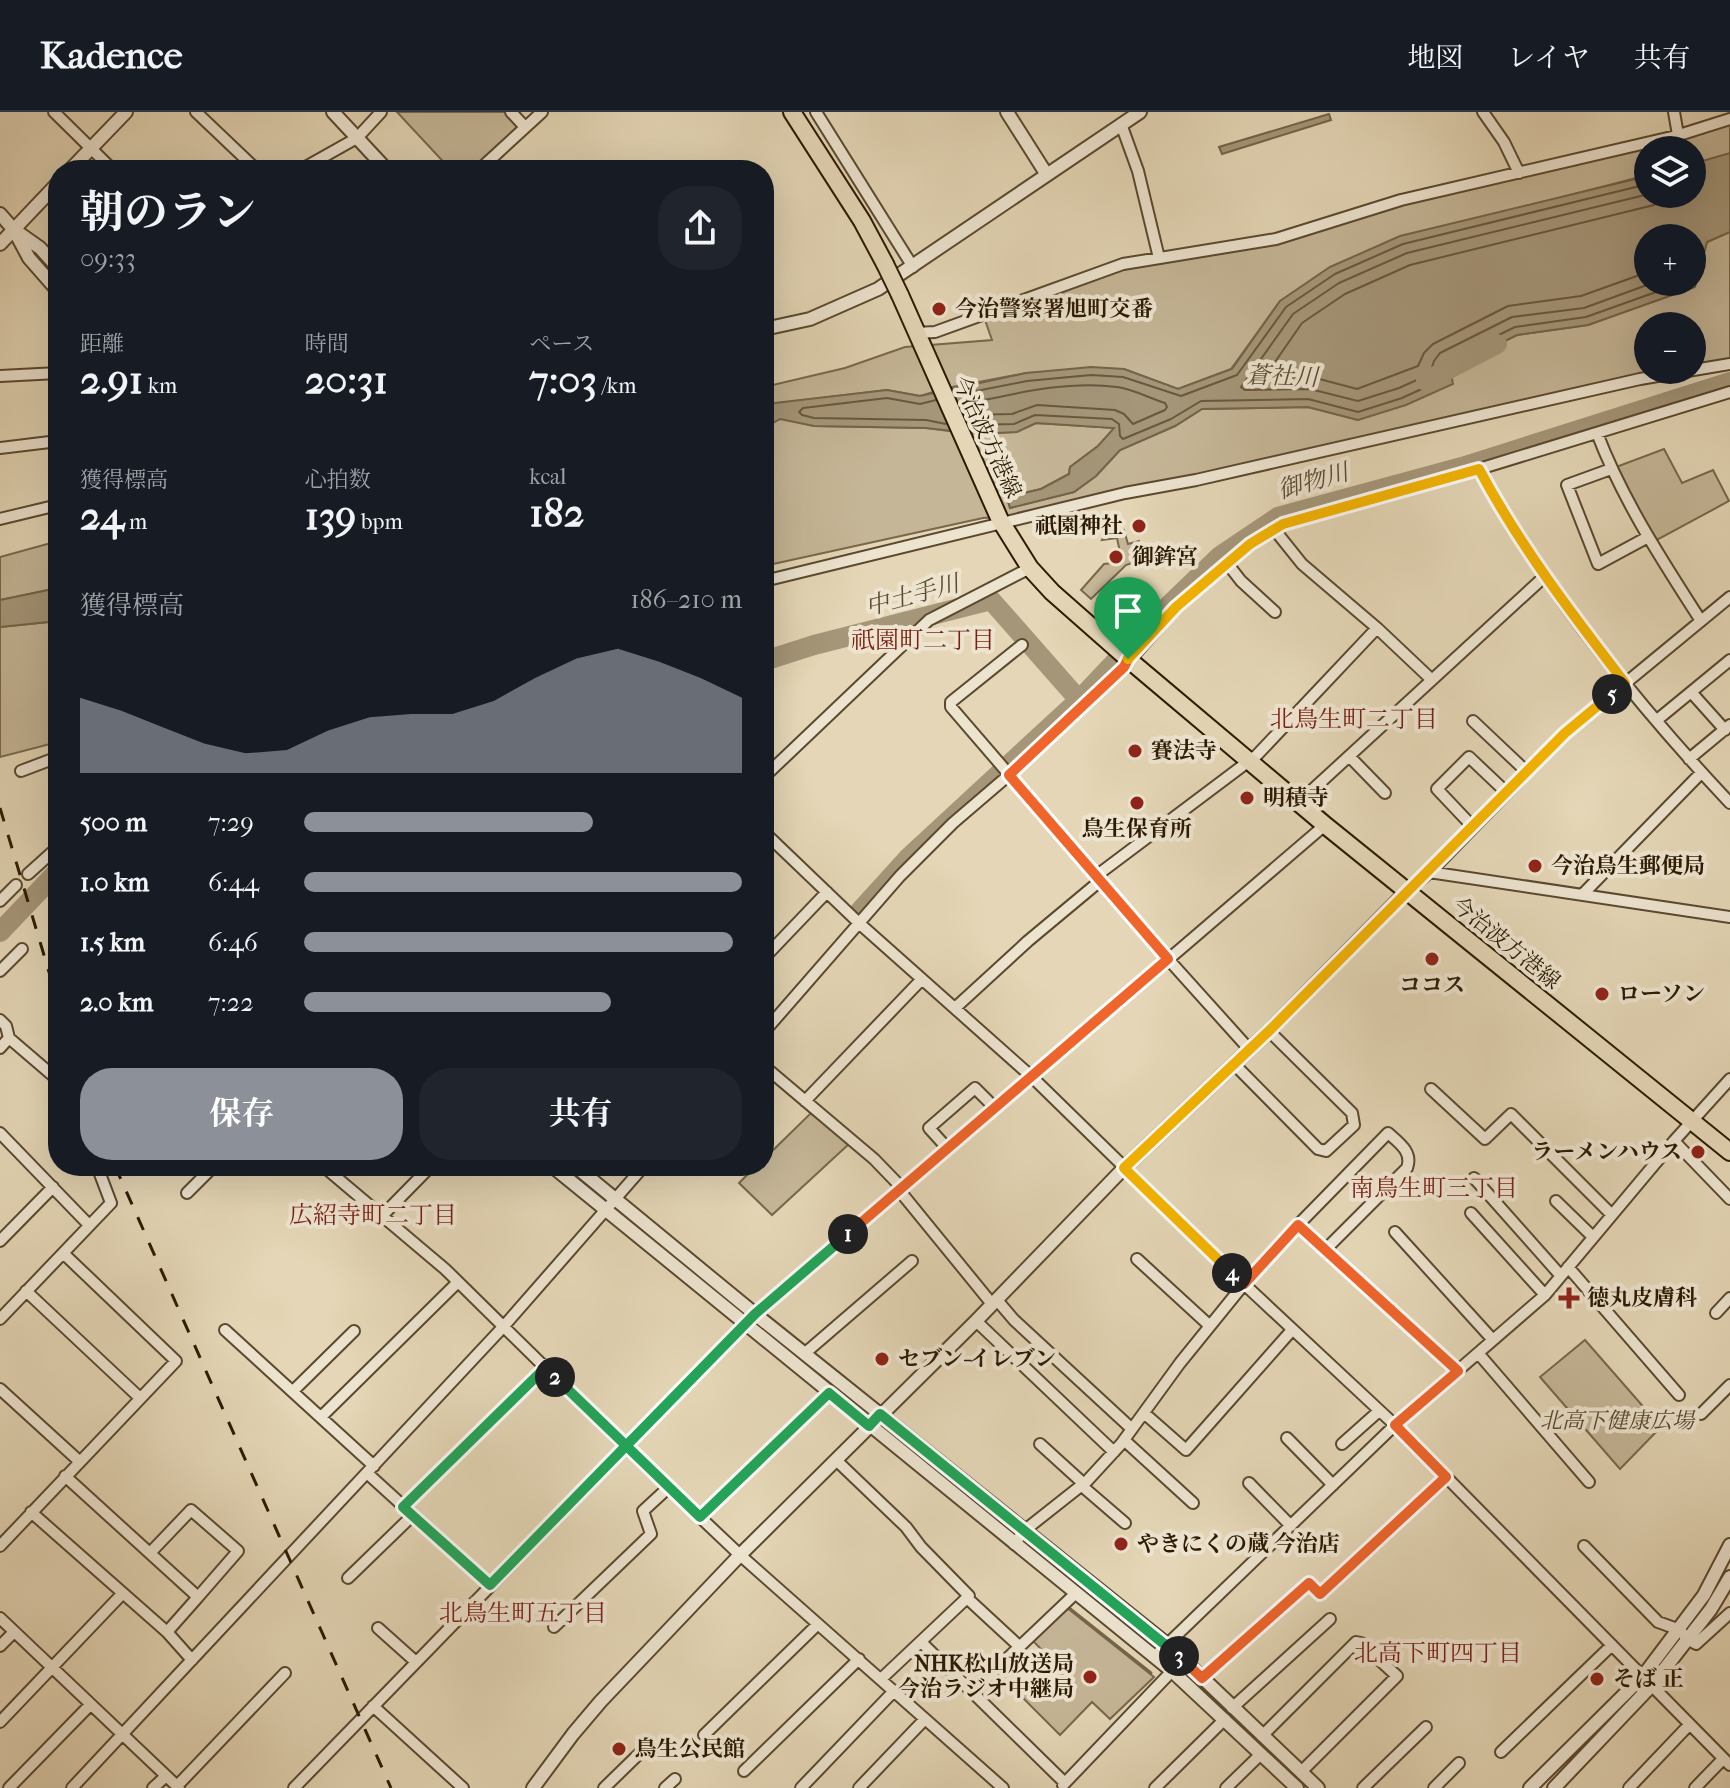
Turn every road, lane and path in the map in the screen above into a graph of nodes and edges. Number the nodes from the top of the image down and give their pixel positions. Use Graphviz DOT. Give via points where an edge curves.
graph roads {
  1 [pos="54,112"];
  2 [pos="126,112"];
  3 [pos="196,112"];
  4 [pos="333,112"];
  5 [pos="381,112"];
  6 [pos="511,112"];
  7 [pos="542,112"];
  8 [pos="792,112"];
  9 [pos="816,112"];
  10 [pos="1007,112"];
  11 [pos="1140,112"];
  12 [pos="1483,112"];
  13 [pos="1674,112"];
  14 [pos="1730,119"];
  15 [pos="1121,124"];
  16 [pos="525,127"];
  17 [pos="1678,135"];
  18 [pos="357,138"];
  19 [pos="91,148"];
  20 [pos="80,160"];
  21 [pos="103,160"];
  22 [pos="246,160"];
  23 [pos="318,160"];
  24 [pos="378,160"];
  25 [pos="490,160"];
  26 [pos="1519,173"];
  27 [pos="1047,175"];
  28 [pos="48,194"];
  29 [pos="0,214"];
  30 [pos="14,230"];
  31 [pos="0,244"];
  32 [pos="48,257"];
  33 [pos="1159,258"];
  34 [pos="913,267"];
  35 [pos="48,280"];
  36 [pos="774,327"];
  37 [pos="919,340"];
  38 [pos="1730,364"];
  39 [pos="48,374"];
  40 [pos="0,376"];
  41 [pos="1730,392"];
  42 [pos="1597,433"];
  43 [pos="48,442"];
  44 [pos="0,448"];
  45 [pos="1479,469"];
  46 [pos="1611,469"];
  47 [pos="48,507"];
  48 [pos="0,519"];
  49 [pos="1002,522"];
  50 [pos="1274,529"];
  51 [pos="1648,537"];
  52 [pos="1227,563"];
  53 [pos="1030,568"];
  54 [pos="1544,577"];
  55 [pos="774,579"];
  56 [pos="1730,597"];
  57 [pos="1275,612"];
  58 [pos="1701,621"];
  59 [pos="1377,628"];
  60 [pos="1022,645"];
  61 [pos="1128,659"];
  62 [pos="1730,660"];
  63 [pos="1432,680"];
  64 [pos="1625,683"];
  65 [pos="1691,692"];
  66 [pos="1657,720"];
  67 [pos="1473,721"];
  68 [pos="1727,728"];
  69 [pos="1349,756"];
  70 [pos="1689,759"];
  71 [pos="48,761"];
  72 [pos="1249,761"];
  73 [pos="774,767"];
  74 [pos="21,771"];
  75 [pos="1527,772"];
  76 [pos="1701,773"];
  77 [pos="1009,775"];
  78 [pos="1385,793"];
  79 [pos="1507,793"];
  80 [pos="1728,798"];
  81 [pos="1298,803"];
  82 [pos="1325,825"];
  83 [pos="1473,827"];
  84 [pos="774,842"];
  85 [pos="48,856"];
  86 [pos="1429,872"];
  87 [pos="28,874"];
  88 [pos="1098,878"];
  89 [pos="16,885"];
  90 [pos="1407,891"];
  91 [pos="827,892"];
  92 [pos="1582,895"];
  93 [pos="0,901"];
  94 [pos="1730,917"];
  95 [pos="860,924"];
  96 [pos="774,948"];
  97 [pos="22,949"];
  98 [pos="1168,959"];
  99 [pos="0,971"];
  100 [pos="922,979"];
  101 [pos="955,1008"];
  102 [pos="0,1020"];
  103 [pos="774,1021"];
  104 [pos="1269,1031"];
  105 [pos="9,1038"];
  106 [pos="0,1048"];
  107 [pos="1249,1049"];
  108 [pos="1234,1064"];
  109 [pos="48,1071"];
  110 [pos="774,1075"];
  111 [pos="1032,1077"];
  112 [pos="1730,1079"];
  113 [pos="1431,1089"];
  114 [pos="805,1101"];
  115 [pos="995,1108"];
  116 [pos="1692,1121"];
  117 [pos="0,1133"];
  118 [pos="1674,1141"];
  119 [pos="948,1149"];
  120 [pos="1730,1152"];
  121 [pos="1124,1168"];
  122 [pos="101,1176"];
  123 [pos="204,1176"];
  124 [pos="334,1176"];
  125 [pos="421,1176"];
  126 [pos="564,1176"];
  127 [pos="587,1176"];
  128 [pos="635,1176"];
  129 [pos="1474,1178"];
  130 [pos="53,1187"];
  131 [pos="901,1189"];
  132 [pos="187,1193"];
  133 [pos="615,1199"];
  134 [pos="1730,1199"];
  135 [pos="1556,1201"];
  136 [pos="604,1210"];
  137 [pos="1471,1213"];
  138 [pos="1612,1215"];
  139 [pos="381,1217"];
  140 [pos="89,1225"];
  141 [pos="1298,1225"];
  142 [pos="1395,1232"];
  143 [pos="1593,1237"];
  144 [pos="0,1241"];
  145 [pos="1326,1249"];
  146 [pos="63,1253"];
  147 [pos="1137,1259"];
  148 [pos="912,1261"];
  149 [pos="1565,1272"];
  150 [pos="458,1282"];
  151 [pos="1244,1284"];
  152 [pos="26,1291"];
  153 [pos="1545,1295"];
  154 [pos="1730,1298"];
  155 [pos="994,1302"];
  156 [pos="1716,1313"];
  157 [pos="755,1314"];
  158 [pos="0,1319"];
  159 [pos="976,1321"];
  160 [pos="744,1325"];
  161 [pos="504,1326"];
  162 [pos="1210,1326"];
  163 [pos="225,1330"];
  164 [pos="1292,1330"];
  165 [pos="354,1331"];
  166 [pos="1493,1340"];
  167 [pos="1478,1353"];
  168 [pos="804,1354"];
  169 [pos="546,1367"];
  170 [pos="1458,1371"];
  171 [pos="1730,1385"];
  172 [pos="0,1389"];
  173 [pos="293,1391"];
  174 [pos="829,1393"];
  175 [pos="1679,1395"];
  176 [pos="140,1398"];
  177 [pos="1379,1411"];
  178 [pos="1144,1413"];
  179 [pos="880,1414"];
  180 [pos="1701,1414"];
  181 [pos="321,1417"];
  182 [pos="1395,1425"];
  183 [pos="869,1426"];
  184 [pos="1132,1429"];
  185 [pos="1287,1438"];
  186 [pos="1124,1440"];
  187 [pos="1040,1444"];
  188 [pos="1342,1444"];
  189 [pos="625,1446"];
  190 [pos="1114,1452"];
  191 [pos="836,1460"];
  192 [pos="79,1461"];
  193 [pos="370,1470"];
  194 [pos="65,1476"];
  195 [pos="1446,1477"];
  196 [pos="1589,1482"];
  197 [pos="1249,1483"];
  198 [pos="1083,1485"];
  199 [pos="1333,1485"];
  200 [pos="669,1487"];
  201 [pos="1193,1503"];
  202 [pos="403,1507"];
  203 [pos="31,1512"];
  204 [pos="413,1515"];
  205 [pos="700,1517"];
  206 [pos="1125,1523"];
  207 [pos="1291,1526"];
  208 [pos="1025,1530"];
  209 [pos="1014,1544"];
  210 [pos="1730,1545"];
  211 [pos="0,1546"];
  212 [pos="1584,1546"];
  213 [pos="150,1553"];
  214 [pos="740,1555"];
  215 [pos="1730,1577"];
  216 [pos="348,1578"];
  217 [pos="490,1585"];
  218 [pos="123,1593"];
  219 [pos="1076,1593"];
  220 [pos="198,1597"];
  221 [pos="967,1598"];
  222 [pos="1730,1613"];
  223 [pos="0,1618"];
  224 [pos="1330,1619"];
  225 [pos="818,1624"];
  226 [pos="554,1627"];
  227 [pos="378,1628"];
  228 [pos="14,1632"];
  229 [pos="167,1632"];
  230 [pos="1683,1635"];
  231 [pos="921,1642"];
  232 [pos="1168,1645"];
  233 [pos="1612,1645"];
  234 [pos="0,1646"];
  235 [pos="1020,1647"];
  236 [pos="1154,1657"];
  237 [pos="859,1659"];
  238 [pos="192,1660"];
  239 [pos="416,1662"];
  240 [pos="52,1669"];
  241 [pos="1172,1671"];
  242 [pos="285,1673"];
  243 [pos="1202,1678"];
  244 [pos="881,1679"];
  245 [pos="1648,1680"];
  246 [pos="894,1691"];
  247 [pos="973,1691"];
  248 [pos="90,1705"];
  249 [pos="373,1706"];
  250 [pos="1232,1708"];
  251 [pos="925,1719"];
  252 [pos="1225,1719"];
  253 [pos="0,1722"];
  254 [pos="1689,1725"];
  255 [pos="1426,1727"];
  256 [pos="704,1735"];
  257 [pos="122,1736"];
  258 [pos="1262,1736"];
  259 [pos="642,1751"];
  260 [pos="1501,1752"];
  261 [pos="1261,1754"];
  262 [pos="1727,1762"];
  263 [pos="1459,1763"];
  264 [pos="744,1771"];
  265 [pos="1301,1772"];
  266 [pos="166,1776"];
  267 [pos="675,1779"];
  268 [pos="1063,1786"];
  269 [pos="178,1787"];
  270 [pos="861,1787"];
  271 [pos="9,1788"];
  272 [pos="72,1788"];
  273 [pos="153,1788"];
  274 [pos="294,1788"];
  275 [pos="463,1788"];
  276 [pos="533,1788"];
  277 [pos="604,1788"];
  278 [pos="665,1788"];
  279 [pos="801,1788"];
  280 [pos="1003,1788"];
  281 [pos="1155,1788"];
  282 [pos="1226,1788"];
  283 [pos="1297,1788"];
  284 [pos="1318,1788"];
  285 [pos="1363,1788"];
  286 [pos="1434,1788"];
  287 [pos="1530,1788"];
  288 [pos="1554,1788"];
  289 [pos="1629,1788"];
  290 [pos="1695,1788"];
  1 -- 19 [label="street"];
  2 -- 19 [label="street"];
  3 -- 22 [label="street"];
  4 -- 18 [label="street"];
  5 -- 18 [label="street"];
  6 -- 16 [label="street"];
  7 -- 16 [label="street"];
  8 -- 37 [label="main road, 今治波方港線, bridge" via="862,221"];
  9 -- 34 [label="street"];
  10 -- 27 [label="street"];
  11 -- 15 [label="street"];
  12 -- 26 [label="street"];
  13 -- 17 [label="street"];
  14 -- 17 [label="street"];
  15 -- 27 [label="street"];
  15 -- 33 [label="street"];
  16 -- 25 [label="street"];
  17 -- 26 [label="street"];
  18 -- 23 [label="street"];
  18 -- 24 [label="street"];
  19 -- 20 [label="street"];
  19 -- 21 [label="street"];
  26 -- 33 [label="street" via="1401,200 1276,239"];
  27 -- 34 [label="street"];
  28 -- 30 [label="street"];
  29 -- 30 [label="street"];
  30 -- 31 [label="street"];
  30 -- 32 [label="street"];
  30 -- 35 [label="street"];
  33 -- 37 [label="street" via="1123,264"];
  34 -- 36 [label="street" via="860,299"];
  37 -- 49 [label="main road, 今治波方港線"];
  38 -- 49 [label="street" via="1640,379"];
  39 -- 40 [label="street"];
  41 -- 42 [label="street"];
  42 -- 45 [label="street"];
  42 -- 46 [label="street"];
  43 -- 44 [label="street"];
  45 -- 50 [label="street"];
  45 -- 54 [label="street"];
  46 -- 51 [label="street"];
  46 -- 51 [label="street" via="1567,485 1598,564"];
  47 -- 48 [label="street"];
  49 -- 53 [label="main road, 今治波方港線"];
  49 -- 55 [label="street"];
  50 -- 52 [label="street"];
  50 -- 59 [label="street" via="1302,564"];
  51 -- 58 [label="street"];
  52 -- 57 [label="street"];
  52 -- 61 [label="street"];
  53 -- 61 [label="main road, 今治波方港線"];
  53 -- 73 [label="street" via="929,620"];
  54 -- 63 [label="street"];
  54 -- 64 [label="street"];
  56 -- 58 [label="street"];
  58 -- 64 [label="street"];
  59 -- 63 [label="street"];
  59 -- 72 [label="street"];
  60 -- 77 [label="street" via="951,702"];
  61 -- 72 [label="main road, 今治波方港線"];
  61 -- 77 [label="street"];
  62 -- 65 [label="street"];
  63 -- 69 [label="street"];
  64 -- 66 [label="street"];
  64 -- 75 [label="street"];
  65 -- 66 [label="street"];
  65 -- 68 [label="street"];
  66 -- 70 [label="street"];
  67 -- 75 [label="street"];
  68 -- 70 [label="street"];
  69 -- 78 [label="street"];
  69 -- 81 [label="street"];
  70 -- 76 [label="street"];
  71 -- 74 [label="street"];
  72 -- 81 [label="main road, 今治波方港線"];
  72 -- 88 [label="street"];
  75 -- 79 [label="street"];
  76 -- 80 [label="street"];
  76 -- 92 [label="street"];
  77 -- 88 [label="street"];
  77 -- 95 [label="street" via="900,876"];
  79 -- 83 [label="street"];
  79 -- 83 [label="street" via="1469,757 1437,789"];
  81 -- 82 [label="main road, 今治波方港線"];
  82 -- 90 [label="main road, 今治波方港線"];
  82 -- 98 [label="street"];
  83 -- 86 [label="street"];
  84 -- 91 [label="street"];
  85 -- 87 [label="street"];
  86 -- 90 [label="street"];
  86 -- 92 [label="street"];
  88 -- 98 [label="street"];
  88 -- 101 [label="street"];
  89 -- 93 [label="street"];
  90 -- 104 [label="street"];
  90 -- 116 [label="main road, 今治波方港線"];
  91 -- 95 [label="street"];
  91 -- 96 [label="street"];
  92 -- 94 [label="street"];
  95 -- 100 [label="street"];
  95 -- 103 [label="street"];
  97 -- 99 [label="street"];
  98 -- 107 [label="street"];
  98 -- 111 [label="street"];
  100 -- 101 [label="street"];
  100 -- 114 [label="street"];
  101 -- 111 [label="street"];
  102 -- 105 [label="street"];
  104 -- 107 [label="street"];
  104 -- 108 [label="street" via="1352,1113 1354,1125 1326,1151 1318,1149"];
  105 -- 106 [label="street"];
  105 -- 109 [label="street"];
  107 -- 108 [label="street"];
  108 -- 121 [label="street"];
  110 -- 114 [label="street"];
  111 -- 115 [label="street"];
  111 -- 121 [label="street"];
  112 -- 116 [label="street"];
  113 -- 138 [label="street" via="1485,1139 1511,1114"];
  114 -- 131 [label="street"];
  115 -- 119 [label="street"];
  115 -- 119 [label="street" via="975,1088 929,1128"];
  116 -- 118 [label="street"];
  116 -- 120 [label="main road, 今治波方港線"];
  117 -- 130 [label="street"];
  118 -- 134 [label="street"];
  118 -- 138 [label="street"];
  119 -- 131 [label="street"];
  121 -- 151 [label="street"];
  121 -- 155 [label="street"];
  122 -- 140 [label="street" via="111,1203"];
  123 -- 132 [label="street"];
  124 -- 139 [label="street"];
  125 -- 139 [label="street"];
  126 -- 136 [label="street"];
  127 -- 133 [label="street"];
  128 -- 133 [label="street"];
  129 -- 149 [label="street"];
  130 -- 140 [label="street"];
  130 -- 144 [label="street"];
  131 -- 155 [label="street"];
  131 -- 157 [label="street"];
  133 -- 136 [label="street"];
  133 -- 157 [label="street"];
  135 -- 143 [label="street"];
  136 -- 160 [label="street"];
  136 -- 161 [label="street"];
  137 -- 153 [label="street"];
  138 -- 143 [label="street"];
  139 -- 150 [label="street"];
  140 -- 146 [label="street"];
  141 -- 145 [label="street"];
  141 -- 145 [label="street" via="1388,1133 1406,1150 1407,1168"];
  141 -- 151 [label="street"];
  142 -- 166 [label="street"];
  143 -- 149 [label="street"];
  145 -- 170 [label="street"];
  146 -- 152 [label="street"];
  146 -- 176 [label="street" via="176,1361"];
  147 -- 162 [label="street"];
  148 -- 168 [label="street"];
  149 -- 153 [label="street"];
  149 -- 175 [label="street"];
  150 -- 161 [label="street"];
  150 -- 181 [label="street"];
  151 -- 162 [label="street"];
  151 -- 164 [label="street"];
  152 -- 158 [label="street"];
  152 -- 176 [label="street"];
  153 -- 166 [label="street"];
  154 -- 156 [label="street"];
  155 -- 159 [label="street"];
  155 -- 184 [label="street"];
  157 -- 160 [label="street"];
  157 -- 168 [label="street"];
  159 -- 179 [label="street"];
  159 -- 190 [label="street"];
  160 -- 174 [label="street"];
  160 -- 189 [label="street"];
  161 -- 169 [label="street"];
  161 -- 193 [label="street"];
  162 -- 178 [label="street"];
  163 -- 173 [label="street"];
  164 -- 177 [label="street"];
  164 -- 178 [label="street" via="1186,1450"];
  165 -- 173 [label="street"];
  166 -- 167 [label="street"];
  167 -- 170 [label="street"];
  167 -- 196 [label="street"];
  168 -- 179 [label="street"];
  169 -- 189 [label="street"];
  169 -- 202 [label="street"];
  170 -- 182 [label="street"];
  171 -- 180 [label="street"];
  172 -- 192 [label="street"];
  173 -- 181 [label="street"];
  174 -- 183 [label="street"];
  174 -- 205 [label="street"];
  176 -- 192 [label="street"];
  177 -- 182 [label="street"];
  177 -- 188 [label="street"];
  178 -- 184 [label="street"];
  179 -- 183 [label="street"];
  179 -- 208 [label="street"];
  181 -- 193 [label="street"];
  182 -- 195 [label="street"];
  182 -- 199 [label="street"];
  183 -- 191 [label="street"];
  183 -- 209 [label="street"];
  184 -- 186 [label="street"];
  185 -- 199 [label="street"];
  186 -- 190 [label="street"];
  186 -- 201 [label="street"];
  187 -- 198 [label="street"];
  189 -- 200 [label="street"];
  189 -- 217 [label="street"];
  190 -- 198 [label="street"];
  191 -- 214 [label="street"];
  191 -- 221 [label="street" via="968,1592"];
  192 -- 194 [label="street"];
  193 -- 202 [label="street"];
  193 -- 238 [label="street"];
  194 -- 203 [label="street"];
  194 -- 213 [label="street"];
  195 -- 233 [label="street"];
  195 -- 243 [label="street" via="1320,1594 1309,1583"];
  197 -- 207 [label="street"];
  198 -- 206 [label="street"];
  198 -- 208 [label="street"];
  199 -- 207 [label="street"];
  200 -- 205 [label="street"];
  200 -- 226 [label="street" via="643,1511 651,1534"];
  202 -- 204 [label="street"];
  203 -- 211 [label="street"];
  203 -- 218 [label="street"];
  204 -- 216 [label="street"];
  204 -- 217 [label="street"];
  205 -- 214 [label="street"];
  207 -- 232 [label="street"];
  208 -- 209 [label="street"];
  208 -- 232 [label="street"];
  209 -- 219 [label="street"];
  210 -- 230 [label="street"];
  212 -- 230 [label="street" via="1658,1622"];
  213 -- 220 [label="street"];
  213 -- 220 [label="street" via="191,1510 238,1551"];
  214 -- 225 [label="street"];
  214 -- 276 [label="street" via="601,1701"];
  215 -- 230 [label="street" via="1711,1609"];
  217 -- 239 [label="street"];
  218 -- 229 [label="street"];
  218 -- 240 [label="street"];
  219 -- 235 [label="street"];
  219 -- 236 [label="street"];
  220 -- 229 [label="street"];
  221 -- 231 [label="street"];
  221 -- 235 [label="street"];
  222 -- 230 [label="street" via="1696,1644"];
  223 -- 228 [label="street"];
  224 -- 250 [label="street"];
  225 -- 237 [label="street"];
  225 -- 256 [label="street"];
  227 -- 239 [label="street"];
  228 -- 234 [label="street"];
  228 -- 240 [label="street"];
  229 -- 238 [label="street"];
  230 -- 245 [label="street"];
  231 -- 244 [label="street"];
  231 -- 247 [label="street"];
  232 -- 236 [label="street"];
  232 -- 243 [label="street"];
  233 -- 245 [label="street"];
  233 -- 260 [label="street"];
  235 -- 247 [label="street"];
  236 -- 241 [label="street"];
  237 -- 244 [label="street"];
  237 -- 264 [label="street"];
  238 -- 257 [label="street"];
  239 -- 249 [label="street"];
  240 -- 248 [label="street"];
  240 -- 253 [label="street"];
  241 -- 252 [label="street"];
  241 -- 268 [label="street"];
  242 -- 269 [label="street"];
  243 -- 250 [label="street"];
  244 -- 246 [label="street"];
  245 -- 254 [label="street"];
  245 -- 287 [label="street"];
  245 -- 288 [label="street"];
  246 -- 251 [label="street"];
  246 -- 279 [label="street"];
  247 -- 268 [label="street"];
  248 -- 257 [label="street"];
  248 -- 271 [label="street"];
  249 -- 274 [label="street"];
  249 -- 275 [label="street"];
  250 -- 258 [label="street"];
  251 -- 270 [label="street"];
  251 -- 280 [label="street"];
  252 -- 261 [label="street"];
  252 -- 281 [label="street"];
  254 -- 262 [label="street"];
  254 -- 289 [label="street"];
  255 -- 285 [label="street"];
  257 -- 266 [label="street"];
  257 -- 272 [label="street"];
  258 -- 265 [label="street"];
  258 -- 265 [label="street" via="1356,1642 1397,1676"];
  259 -- 277 [label="street"];
  261 -- 282 [label="street"];
  261 -- 283 [label="street"];
  262 -- 290 [label="street"];
  263 -- 286 [label="street"];
  265 -- 284 [label="street"];
  266 -- 269 [label="street"];
  266 -- 273 [label="street"];
  267 -- 278 [label="street"];
}
